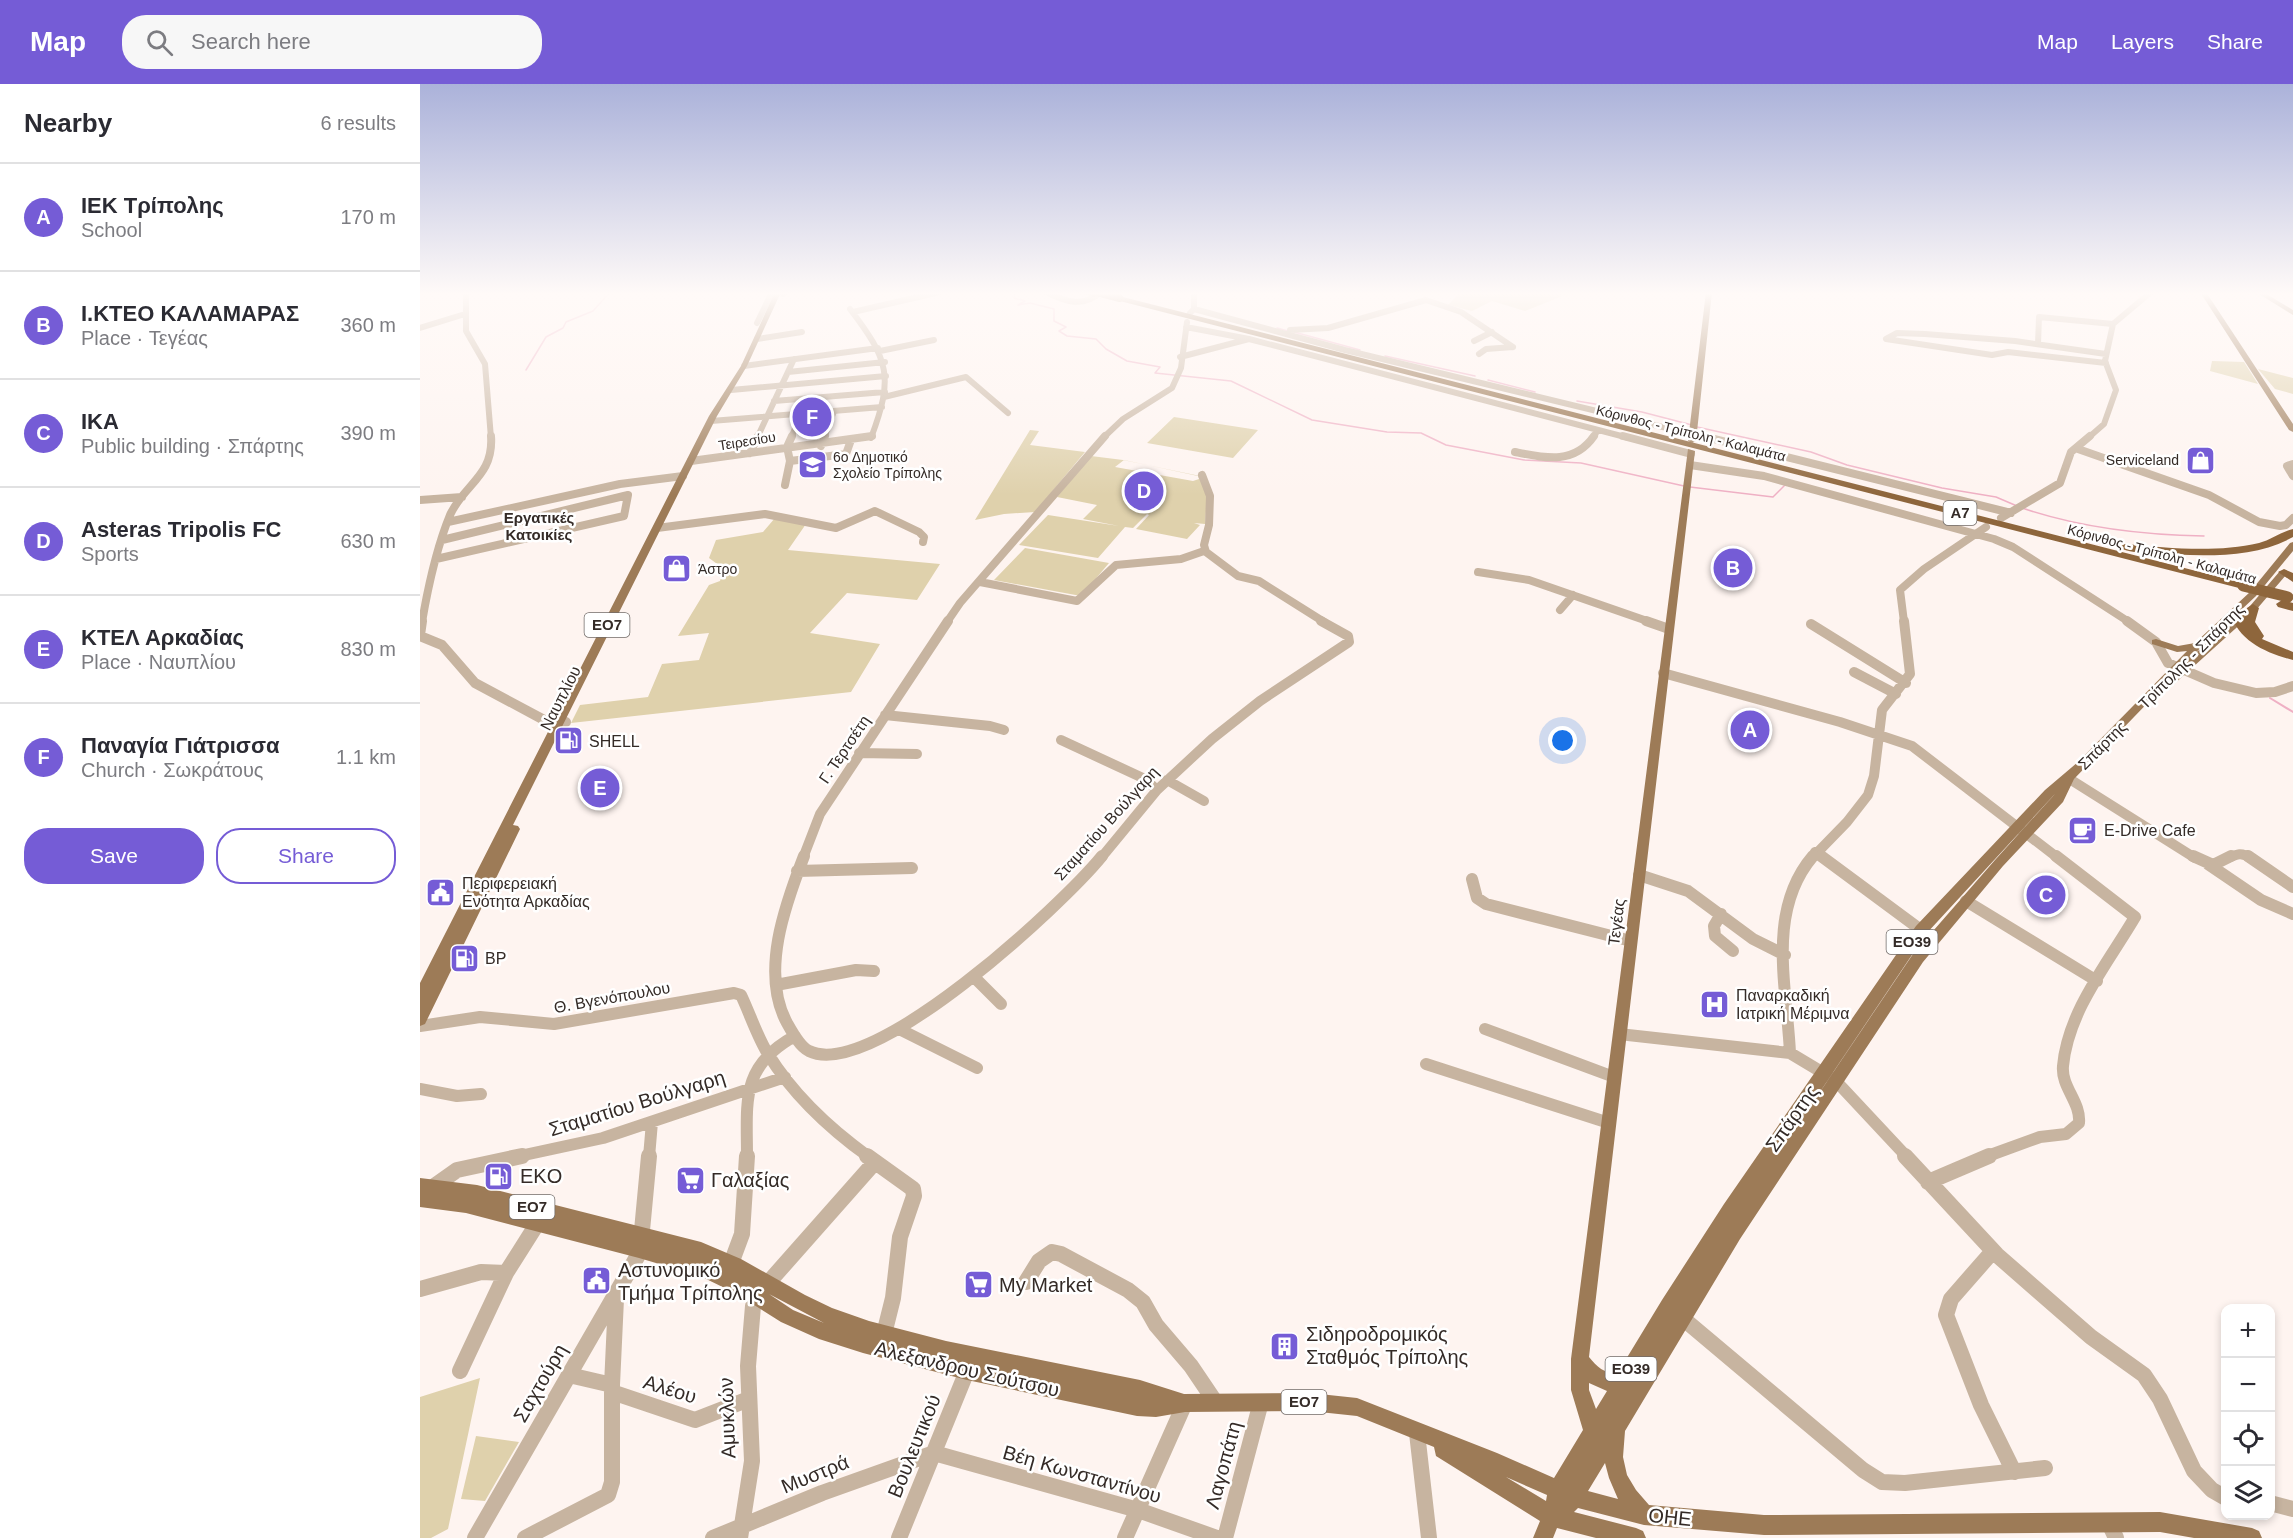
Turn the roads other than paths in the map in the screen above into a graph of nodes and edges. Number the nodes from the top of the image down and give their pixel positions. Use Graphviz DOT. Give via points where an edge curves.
graph roads {
  1 [pos="794,359"];
  2 [pos="484,360"];
  3 [pos="747,360"];
  4 [pos="788,360"];
  5 [pos="841,360"];
  6 [pos="1180,360"];
  7 [pos="1330,360"];
  8 [pos="1351,360"];
  9 [pos="1355,360"];
  10 [pos="1395,360"];
  11 [pos="1701,360"];
  12 [pos="2080,360"];
  13 [pos="2106,360"];
  14 [pos="2247,360"];
  15 [pos="885,362"];
  16 [pos="2106,363"];
  17 [pos="744,366"];
  18 [pos="839,367"];
  19 [pos="788,372"];
  20 [pos="886,376"];
  21 [pos="834,381"];
  22 [pos="782,385"];
  23 [pos="730,390"];
  24 [pos="884,394"];
  25 [pos="827,396"];
  26 [pos="774,400"];
  27 [pos="882,407"];
  28 [pos="834,411"];
  29 [pos="821,412"];
  30 [pos="801,414"];
  31 [pos="1008,414"];
  32 [pos="767,417"];
  33 [pos="714,421"];
  34 [pos="1598,430"];
  35 [pos="1694,430"];
  36 [pos="2293,430"];
  37 [pos="851,440"];
  38 [pos="823,442"];
  39 [pos="787,447"];
  40 [pos="2078,449"];
  41 [pos="1515,452"];
  42 [pos="1691,452"];
  43 [pos="750,453"];
  44 [pos="818,458"];
  45 [pos="694,461"];
  46 [pos="790,461"];
  47 [pos="2293,464"];
  48 [pos="1689,465"];
  49 [pos="1202,475"];
  50 [pos="683,476"];
  51 [pos="2293,476"];
  52 [pos="785,485"];
  53 [pos="462,497"];
  54 [pos="420,500"];
  55 [pos="2017,509"];
  56 [pos="2001,518"];
  57 [pos="2293,518"];
  58 [pos="448,522"];
  59 [pos="661,527"];
  60 [pos="1986,527"];
  61 [pos="2032,531"];
  62 [pos="2293,532"];
  63 [pos="1974,535"];
  64 [pos="442,540"];
  65 [pos="923,542"];
  66 [pos="2293,545"];
  67 [pos="1204,550"];
  68 [pos="436,559"];
  69 [pos="2293,559"];
  70 [pos="1478,572"];
  71 [pos="2289,575"];
  72 [pos="980,582"];
  73 [pos="2241,588"];
  74 [pos="1573,595"];
  75 [pos="2289,602"];
  76 [pos="2253,608"];
  77 [pos="1560,610"];
  78 [pos="2237,617"];
  79 [pos="1811,624"];
  80 [pos="1669,628"];
  81 [pos="420,635"];
  82 [pos="2156,642"];
  83 [pos="2198,646"];
  84 [pos="2293,655"];
  85 [pos="2180,669"];
  86 [pos="1854,672"];
  87 [pos="1663,674"];
  88 [pos="1906,683"];
  89 [pos="2293,686"];
  90 [pos="1896,694"];
  91 [pos="2135,712"];
  92 [pos="885,715"];
  93 [pos="562,722"];
  94 [pos="1004,730"];
  95 [pos="1880,734"];
  96 [pos="1061,740"];
  97 [pos="859,753"];
  98 [pos="917,754"];
  99 [pos="2068,778"];
  100 [pos="1167,780"];
  101 [pos="1157,790"];
  102 [pos="1204,801"];
  103 [pos="2022,830"];
  104 [pos="1815,852"];
  105 [pos="2207,864"];
  106 [pos="912,868"];
  107 [pos="797,872"];
  108 [pos="1639,875"];
  109 [pos="1472,879"];
  110 [pos="2293,887"];
  111 [pos="1966,901"];
  112 [pos="1721,914"];
  113 [pos="2293,914"];
  114 [pos="1921,930"];
  115 [pos="1631,941"];
  116 [pos="1733,951"];
  117 [pos="1785,955"];
  118 [pos="874,971"];
  119 [pos="974,977"];
  120 [pos="2097,981"];
  121 [pos="776,985"];
  122 [pos="420,997"];
  123 [pos="1001,1004"];
  124 [pos="420,1020"];
  125 [pos="420,1026"];
  126 [pos="899,1029"];
  127 [pos="1485,1029"];
  128 [pos="1619,1034"];
  129 [pos="795,1036"];
  130 [pos="1790,1053"];
  131 [pos="768,1054"];
  132 [pos="1426,1064"];
  133 [pos="977,1068"];
  134 [pos="1830,1076"];
  135 [pos="785,1077"];
  136 [pos="1614,1077"];
  137 [pos="751,1088"];
  138 [pos="420,1089"];
  139 [pos="481,1094"];
  140 [pos="652,1122"];
  141 [pos="1609,1124"];
  142 [pos="875,1162"];
  143 [pos="1928,1182"];
  144 [pos="427,1187"];
  145 [pos="420,1199"];
  146 [pos="537,1224"];
  147 [pos="641,1241"];
  148 [pos="1993,1251"];
  149 [pos="728,1270"];
  150 [pos="506,1273"];
  151 [pos="1026,1282"];
  152 [pos="420,1289"];
  153 [pos="763,1290"];
  154 [pos="617,1295"];
  155 [pos="1675,1312"];
  156 [pos="884,1334"];
  157 [pos="1580,1359"];
  158 [pos="971,1363"];
  159 [pos="460,1371"];
  160 [pos="569,1375"];
  161 [pos="1622,1384"];
  162 [pos="612,1389"];
  163 [pos="749,1400"];
  164 [pos="1261,1402"];
  165 [pos="1185,1403"];
  166 [pos="1216,1403"];
  167 [pos="1618,1422"];
  168 [pos="1593,1431"];
  169 [pos="1418,1433"];
  170 [pos="934,1454"];
  171 [pos="2045,1468"];
  172 [pos="2014,1472"];
  173 [pos="1565,1494"];
  174 [pos="2221,1495"];
  175 [pos="2275,1504"];
  176 [pos="2293,1509"];
  177 [pos="1138,1510"];
  178 [pos="1644,1515"];
  179 [pos="1552,1517"];
  180 [pos="2112,1531"];
  181 [pos="741,1532"];
  182 [pos="475,1538"];
  183 [pos="525,1538"];
  184 [pos="713,1538"];
  185 [pos="899,1538"];
  186 [pos="1125,1538"];
  187 [pos="1217,1538"];
  188 [pos="1225,1538"];
  189 [pos="1430,1538"];
  190 [pos="1543,1538"];
  191 [pos="1636,1538"];
  192 [pos="2252,1538"];
  1 -- 19 [label="street"];
  2 -- 53 [label="street" via="492,449 483,473"];
  3 -- 17 [label="main road, Ναυπλίου / ΕΟ7"];
  4 -- 17 [label="street"];
  5 -- 18 [label="street"];
  6 -- 72 [label="street, Γ. Τερτσέτη" via="1178,377 1163,396 1109,431"];
  7 -- 34 [label="street"];
  8 -- 73 [label="highway, Κόρινθος - Τρίπολη - Καλαμάτα / Α7"];
  9 -- 61 [label="highway, Κόρινθος - Τρίπολη - Καλαμάτα / Α7"];
  10 -- 35 [label="street"];
  11 -- 35 [label="main road"];
  12 -- 16 [label="street"];
  13 -- 16 [label="street"];
  14 -- 36 [label="main road"];
  15 -- 18 [label="street"];
  15 -- 20 [label="street"];
  16 -- 40 [label="street" via="2116,384 2110,412 2104,424"];
  17 -- 23 [label="main road, Ναυπλίου / ΕΟ7"];
  18 -- 19 [label="street"];
  18 -- 21 [label="street"];
  19 -- 22 [label="street"];
  20 -- 21 [label="street"];
  20 -- 24 [label="street"];
  21 -- 22 [label="street"];
  21 -- 25 [label="street"];
  22 -- 23 [label="street"];
  22 -- 26 [label="street"];
  23 -- 33 [label="main road, Ναυπλίου / ΕΟ7"];
  24 -- 25 [label="street"];
  24 -- 27 [label="street"];
  24 -- 31 [label="street" via="966,377"];
  25 -- 26 [label="street"];
  25 -- 29 [label="street"];
  26 -- 32 [label="street"];
  27 -- 28 [label="street"];
  27 -- 37 [label="street, Τειρεσίου" via="872,438"];
  28 -- 29 [label="street"];
  28 -- 38 [label="street"];
  29 -- 30 [label="street"];
  30 -- 32 [label="street"];
  30 -- 39 [label="street"];
  32 -- 33 [label="street"];
  32 -- 43 [label="street"];
  33 -- 45 [label="main road, Ναυπλίου / ΕΟ7"];
  34 -- 41 [label="street" via="1586,449 1574,456 1545,458"];
  34 -- 42 [label="street"];
  35 -- 55 [label="street"];
  37 -- 38 [label="street, Τειρεσίου"];
  37 -- 44 [label="street" via="846,454"];
  38 -- 39 [label="street, Τειρεσίου"];
  38 -- 44 [label="street"];
  39 -- 43 [label="street, Τειρεσίου"];
  39 -- 46 [label="street"];
  40 -- 55 [label="street" via="2071,452 2060,483"];
  40 -- 57 [label="street" via="2209,495 2259,522 2280,526"];
  42 -- 48 [label="main road, Τεγέας"];
  43 -- 45 [label="street, Τειρεσίου"];
  44 -- 46 [label="street"];
  45 -- 50 [label="main road, Ναυπλίου / ΕΟ7"];
  45 -- 59 [label="main road, Ναυπλίου / ΕΟ7"];
  46 -- 52 [label="street"];
  47 -- 51 [label="street" via="2287,466"];
  48 -- 63 [label="street" via="1764,476"];
  48 -- 80 [label="main road, Τεγέας"];
  49 -- 67 [label="street" via="1210,496"];
  50 -- 58 [label="street" via="624,483"];
  50 -- 59 [label="main road, Ναυπλίου / ΕΟ7"];
  53 -- 54 [label="street"];
  53 -- 58 [label="street"];
  55 -- 56 [label="street"];
  58 -- 64 [label="street"];
  59 -- 65 [label="street" via="768,514 836,528 875,512 919,532"];
  59 -- 93 [label="main road, Ναυπλίου / ΕΟ7"];
  60 -- 63 [label="street"];
  61 -- 62 [label="highway" via="2120,547 2177,551 2265,544"];
  61 -- 73 [label="highway, Κόρινθος - Τρίπολη - Καλαμάτα / Α7"];
  63 -- 82 [label="street" via="2013,547"];
  63 -- 88 [label="street" via="1924,568 1900,590 1910,674"];
  64 -- 68 [label="street"];
  64 -- 68 [label="street" via="628,495 624,516"];
  66 -- 78 [label="main road, Τρίπολης - Σπάρτης / ΕΟ39"];
  67 -- 72 [label="street" via="1181,559 1116,565 1077,601"];
  67 -- 100 [label="street, Σταματίου Βούλγαρη" via="1238,576 1259,581 1350,639 1232,722"];
  68 -- 81 [label="street"];
  69 -- 71 [label="main road, Τρίπολης - Σπάρτης / ΕΟ39"];
  70 -- 74 [label="street" via="1520,578"];
  71 -- 76 [label="main road, Τρίπολης - Σπάρτης / ΕΟ39"];
  72 -- 92 [label="street, Γ. Τερτσέτη" via="949,618"];
  73 -- 75 [label="highway, Κόρινθος - Τρίπολη - Καλαμάτα / Α7, bridge"];
  73 -- 75 [label="highway, Κόρινθος - Τρίπολη - Καλαμάτα / Α7"];
  74 -- 77 [label="street"];
  74 -- 80 [label="street"];
  76 -- 78 [label="main road, Τρίπολης - Σπάρτης / ΕΟ39"];
  76 -- 84 [label="highway" via="2249,622 2253,631"];
  78 -- 83 [label="main road, Τρίπολης - Σπάρτης / ΕΟ39"];
  78 -- 84 [label="highway" via="2258,641"];
  78 -- 85 [label="main road, Τρίπολης - Σπάρτης / ΕΟ39"];
  79 -- 88 [label="street"];
  80 -- 87 [label="main road, Τεγέας"];
  81 -- 93 [label="street" via="442,645 475,683 546,721"];
  82 -- 83 [label="main road" via="2176,649"];
  82 -- 85 [label="street" via="2165,660"];
  83 -- 85 [label="main road, Τρίπολης - Σπάρτης / ΕΟ39"];
  85 -- 89 [label="street" via="2245,691 2266,693"];
  85 -- 91 [label="main road, Τρίπολης - Σπάρτης / ΕΟ39"];
  86 -- 90 [label="street"];
  87 -- 95 [label="street"];
  87 -- 108 [label="main road, Τεγέας"];
  88 -- 90 [label="street"];
  90 -- 95 [label="street" via="1883,708"];
  91 -- 99 [label="main road, Σπάρτης / ΕΟ39"];
  92 -- 94 [label="street"];
  92 -- 97 [label="street, Γ. Τερτσέτη"];
  93 -- 122 [label="main road, Ναυπλίου / ΕΟ7"];
  93 -- 124 [label="main road, Ναυπλίου / ΕΟ7"];
  95 -- 103 [label="street" via="1928,756"];
  95 -- 104 [label="street" via="1868,794"];
  96 -- 101 [label="street" via="1145,779"];
  97 -- 98 [label="street"];
  97 -- 107 [label="street, Γ. Τερτσέτη" via="820,814"];
  99 -- 103 [label="main road, Σπάρτης / ΕΟ39" via="2059,799"];
  99 -- 105 [label="street"];
  100 -- 101 [label="street, Σταματίου Βούλγαρη"];
  100 -- 102 [label="street"];
  101 -- 119 [label="street, Σταματίου Βούλγαρη" via="1081,882"];
  103 -- 111 [label="main road, Σπάρτης / ΕΟ39"];
  103 -- 114 [label="main road, Σπάρτης / ΕΟ39"];
  103 -- 120 [label="street" via="2134,917"];
  104 -- 114 [label="street"];
  104 -- 117 [label="street" via="1794,882 1787,905"];
  105 -- 110 [label="street" via="2245,854"];
  105 -- 113 [label="street" via="2261,900"];
  106 -- 107 [label="street"];
  107 -- 121 [label="street, Γ. Τερτσέτη" via="783,918"];
  108 -- 112 [label="street" via="1688,891"];
  108 -- 115 [label="main road, Τεγέας"];
  109 -- 115 [label="street" via="1477,898 1486,904"];
  111 -- 120 [label="street"];
  111 -- 134 [label="main road, Σπάρτης / ΕΟ39"];
  112 -- 116 [label="street" via="1713,926 1714,935"];
  112 -- 117 [label="street" via="1770,949"];
  114 -- 134 [label="main road, Σπάρτης / ΕΟ39"];
  115 -- 128 [label="main road, Τεγέας"];
  117 -- 130 [label="street"];
  118 -- 121 [label="street" via="856,970"];
  119 -- 123 [label="street"];
  119 -- 126 [label="street, Σταματίου Βούλγαρη" via="936,1007"];
  120 -- 143 [label="street" via="2064,1053 2065,1085 2080,1108 2079,1123 2066,1134 2029,1140"];
  121 -- 129 [label="street, Γ. Τερτσέτη" via="782,1013"];
  125 -- 131 [label="street, Θ. Βγενόπουλου" via="480,1017 554,1024 738,993 744,998"];
  126 -- 129 [label="street, Σταματίου Βούλγαρη" via="826,1055 808,1051"];
  126 -- 133 [label="street"];
  127 -- 136 [label="street"];
  128 -- 130 [label="street"];
  128 -- 136 [label="main road, Τεγέας"];
  129 -- 131 [label="street"];
  130 -- 134 [label="street"];
  131 -- 135 [label="street"];
  131 -- 137 [label="street" via="757,1068"];
  132 -- 141 [label="street"];
  134 -- 143 [label="street"];
  134 -- 155 [label="main road, Σπάρτης / ΕΟ39"];
  135 -- 137 [label="street, Σταματίου Βούλγαρη"];
  135 -- 142 [label="street" via="820,1120"];
  136 -- 141 [label="main road, Τεγέας"];
  137 -- 140 [label="street, Σταματίου Βούλγαρη"];
  137 -- 149 [label="street" via="743,1217 739,1245"];
  138 -- 139 [label="street" via="457,1096"];
  140 -- 144 [label="street, Σταματίου Βούλγαρη" via="596,1140 457,1170"];
  140 -- 147 [label="street"];
  141 -- 157 [label="main road, Τεγέας"];
  142 -- 153 [label="street"];
  142 -- 156 [label="street" via="913,1189 916,1196 900,1236 894,1303"];
  143 -- 148 [label="street"];
  144 -- 147 [label="main road, Αλεξανδρου Σούτσου / ΕΟ7" via="477,1192"];
  145 -- 146 [label="main road, Αλεξανδρου Σούτσου / ΕΟ7" via="466,1205"];
  146 -- 147 [label="main road, Αλεξανδρου Σούτσου / ΕΟ7"];
  146 -- 150 [label="street"];
  147 -- 149 [label="main road, Αλεξανδρου Σούτσου / ΕΟ7" via="702,1268"];
  147 -- 154 [label="street, Σαχτούρη"];
  148 -- 172 [label="street" via="1951,1299 1946,1315"];
  148 -- 174 [label="street" via="2081,1328 2144,1375 2160,1399 2194,1471"];
  149 -- 153 [label="main road, Αλεξανδρου Σούτσου / ΕΟ7"];
  150 -- 152 [label="street" via="481,1272"];
  150 -- 159 [label="street"];
  151 -- 166 [label="street" via="1039,1261 1052,1252 1128,1290 1143,1302"];
  153 -- 156 [label="main road, Αλεξανδρου Σούτσου / ΕΟ7"];
  153 -- 158 [label="main road, Αλεξανδρου Σούτσου / ΕΟ7" via="787,1316 819,1330"];
  153 -- 163 [label="street, Αμυκλών" via="750,1326"];
  154 -- 160 [label="street, Σαχτούρη"];
  154 -- 162 [label="street"];
  155 -- 161 [label="main road, Σπάρτης / ΕΟ39"];
  155 -- 167 [label="main road, Σπάρτης / ΕΟ39"];
  155 -- 172 [label="street" via="1875,1478 1891,1484"];
  156 -- 158 [label="main road, Αλεξανδρου Σούτσου / ΕΟ7"];
  157 -- 161 [label="main road" via="1594,1378"];
  157 -- 168 [label="main road, Τεγέας" via="1580,1390"];
  158 -- 165 [label="main road, Αλεξανδρου Σούτσου / ΕΟ7" via="1137,1407"];
  158 -- 170 [label="street, Βουλευτικού"];
  160 -- 162 [label="street, Αλέου"];
  160 -- 182 [label="street, Σαχτούρη"];
  161 -- 168 [label="main road, Σπάρτης / ΕΟ39"];
  162 -- 163 [label="street, Αλέου" via="695,1420"];
  162 -- 183 [label="street" via="612,1482 608,1495"];
  163 -- 181 [label="street, Αμυκλών" via="752,1461"];
  164 -- 166 [label="main road, Αλεξανδρου Σούτσου / ΕΟ7"];
  164 -- 169 [label="main road, Αλεξανδρου Σούτσου / ΕΟ7" via="1357,1407"];
  164 -- 188 [label="street, Λαγοπάτη"];
  165 -- 166 [label="main road, Αλεξανδρου Σούτσου / ΕΟ7"];
  165 -- 177 [label="street"];
  167 -- 173 [label="main road, Σπάρτης / ΕΟ39"];
  167 -- 178 [label="main road" via="1613,1444 1614,1467 1623,1489"];
  168 -- 173 [label="main road, Σπάρτης / ΕΟ39"];
  169 -- 173 [label="main road, Αλεξανδρου Σούτσου / ΕΟ7"];
  169 -- 179 [label="main road, Αλεξανδρου Σούτσου / ΕΟ7"];
  169 -- 189 [label="street"];
  170 -- 177 [label="street, Βέη Κωνσταντίνου"];
  170 -- 181 [label="street, Μυστρά" via="897,1465"];
  170 -- 185 [label="street, Βουλευτικού"];
  171 -- 172 [label="street"];
  173 -- 178 [label="main road, ΟΗΕ / ΕΟ7"];
  173 -- 179 [label="main road, ΕΟ39" via="1565,1510"];
  175 -- 176 [label="street"];
  177 -- 186 [label="street"];
  177 -- 187 [label="street, Βέη Κωνσταντίνου"];
  178 -- 180 [label="main road, ΟΗΕ / ΕΟ7" via="1764,1525"];
  179 -- 190 [label="main road, ΕΟ39"];
  179 -- 191 [label="main road, ΟΗΕ / ΕΟ7"];
  180 -- 192 [label="main road, ΟΗΕ / ΕΟ7" via="2160,1522"];
  181 -- 184 [label="street, Μυστρά"];
}
